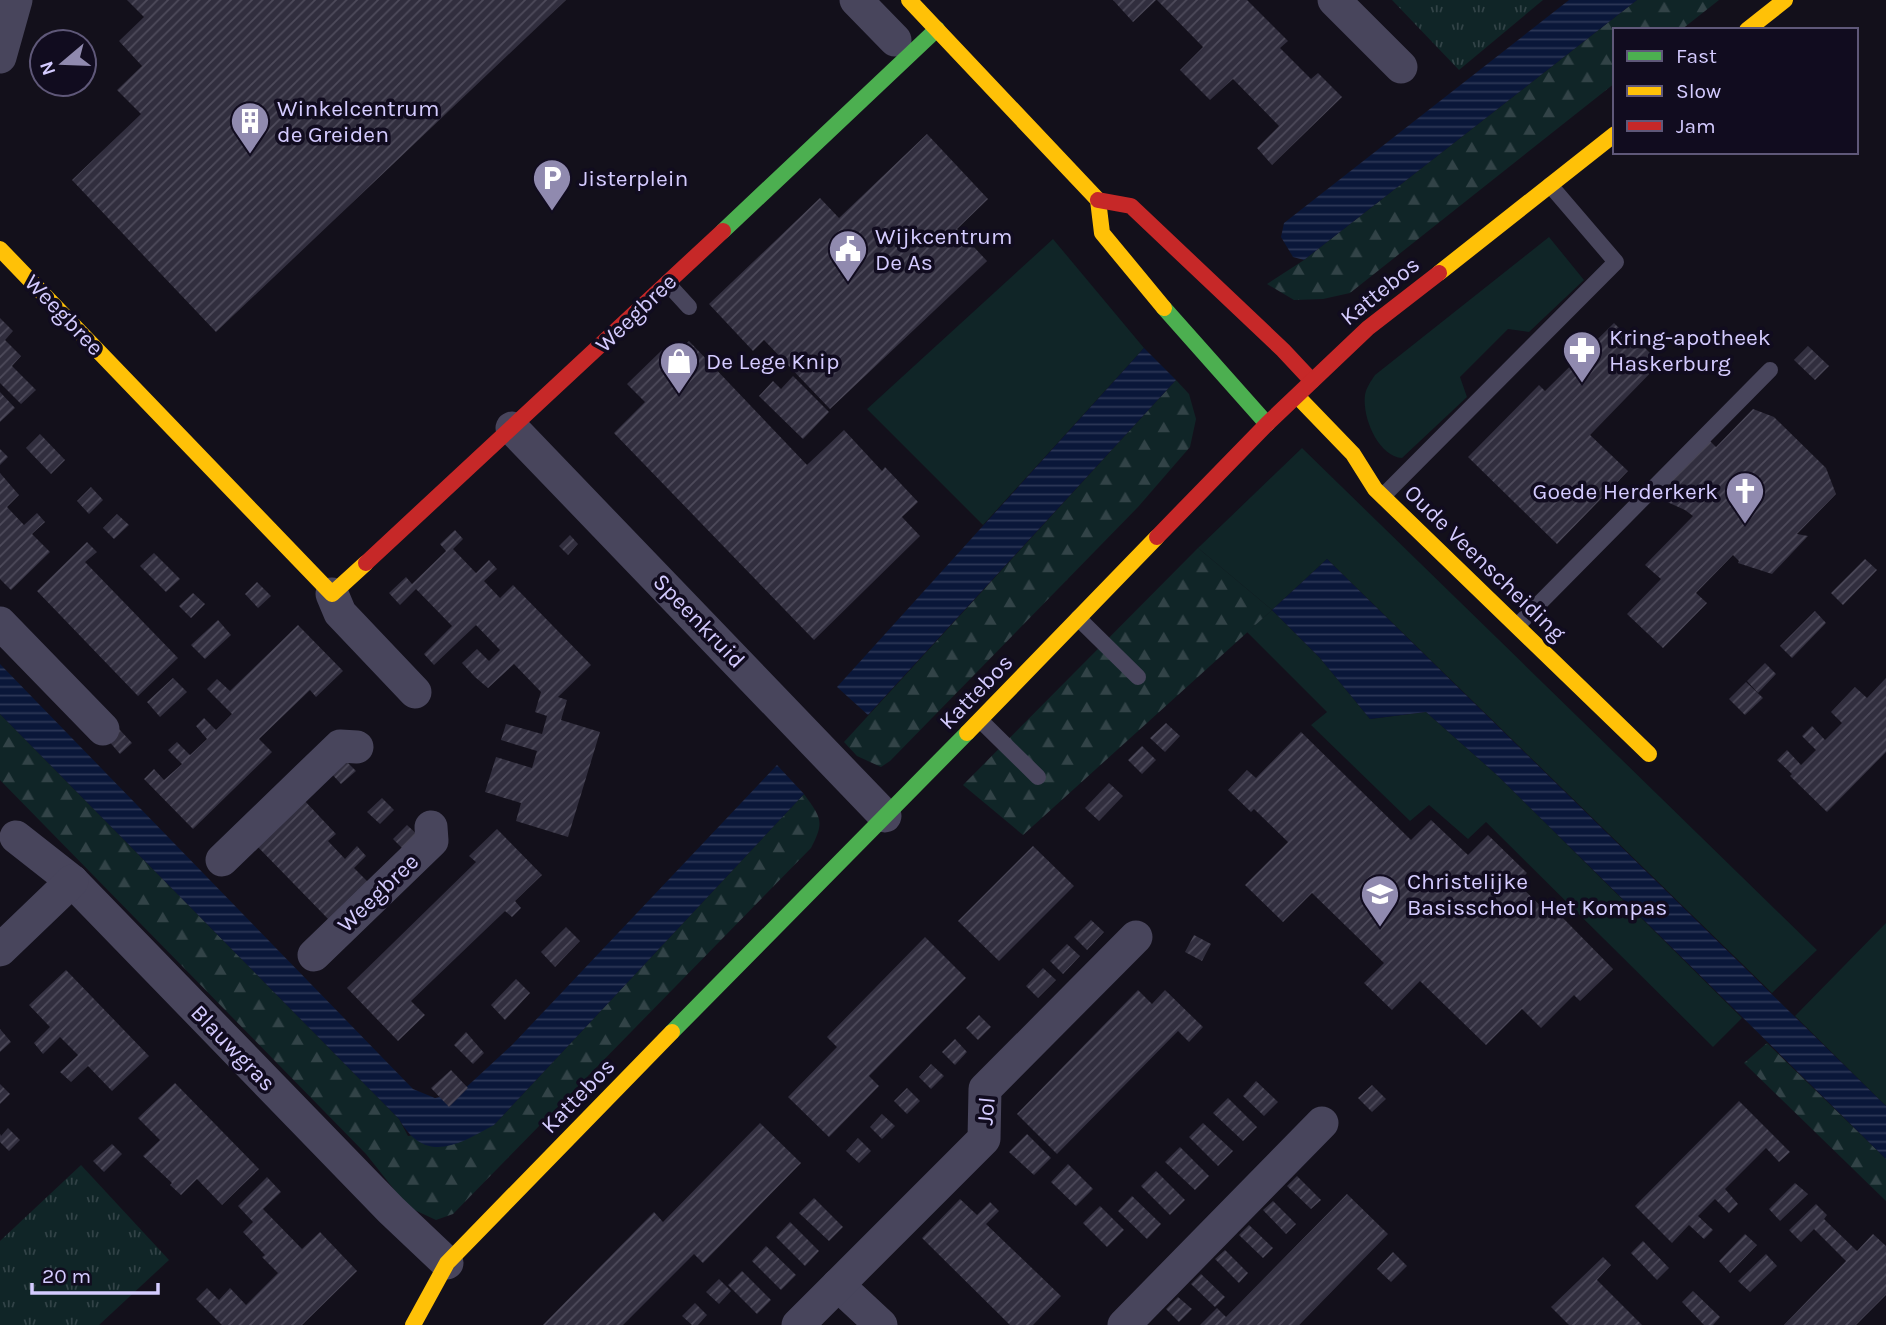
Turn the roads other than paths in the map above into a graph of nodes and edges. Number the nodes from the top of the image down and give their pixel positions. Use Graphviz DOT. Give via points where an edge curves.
graph roads {
  1 [pos="16,0"];
  2 [pos="856,0"];
  3 [pos="909,0"];
  4 [pos="1334,0"];
  5 [pos="1785,0"];
  6 [pos="1750,28"];
  7 [pos="937,29"];
  8 [pos="895,40"];
  9 [pos="0,57"];
  10 [pos="1401,67"];
  11 [pos="1613,136"];
  12 [pos="1550,184"];
  13 [pos="1098,200"];
  14 [pos="0,249"];
  15 [pos="667,283"];
  16 [pos="689,307"];
  17 [pos="1770,370"];
  18 [pos="1312,381"];
  19 [pos="1297,396"];
  20 [pos="1267,424"];
  21 [pos="512,428"];
  22 [pos="1383,496"];
  23 [pos="332,594"];
  24 [pos="1077,618"];
  25 [pos="0,623"];
  26 [pos="1517,626"];
  27 [pos="1138,677"];
  28 [pos="415,692"];
  29 [pos="980,720"];
  30 [pos="103,729"];
  31 [pos="358,747"];
  32 [pos="1649,754"];
  33 [pos="1038,777"];
  34 [pos="885,816"];
  35 [pos="431,827"];
  36 [pos="16,837"];
  37 [pos="222,860"];
  38 [pos="72,881"];
  39 [pos="1136,937"];
  40 [pos="0,950"];
  41 [pos="314,955"];
  42 [pos="1322,1124"];
  43 [pos="447,1263"];
  44 [pos="838,1285"];
  45 [pos="413,1325"];
  46 [pos="798,1325"];
  47 [pos="881,1325"];
  48 [pos="1124,1325"];
  1 -- 9 [label="street"];
  2 -- 8 [label="street"];
  3 -- 7 [label="street"];
  4 -- 10 [label="street"];
  5 -- 6 [label="street"];
  7 -- 13 [label="street"];
  7 -- 15 [label="street, Weegbree"];
  11 -- 12 [label="street, Kattebos"];
  12 -- 18 [label="street, Kattebos" via="1368,328"];
  12 -- 22 [label="lane" via="1616,262"];
  13 -- 18 [label="street" via="1131,206"];
  13 -- 20 [label="street" via="1102,233"];
  14 -- 23 [label="street, Weegbree"];
  15 -- 16 [label="lane"];
  15 -- 21 [label="street, Weegbree"];
  17 -- 26 [label="lane"];
  18 -- 19 [label="street, Kattebos"];
  19 -- 20 [label="street, Kattebos"];
  19 -- 22 [label="street, Oude Veenscheiding" via="1353,454"];
  20 -- 24 [label="street, Kattebos"];
  21 -- 23 [label="street, Weegbree"];
  21 -- 34 [label="street, Speenkruid"];
  22 -- 26 [label="street, Oude Veenscheiding"];
  23 -- 28 [label="street, Weegbree" via="340,613"];
  24 -- 27 [label="lane"];
  24 -- 29 [label="street, Kattebos"];
  25 -- 30 [label="street"];
  26 -- 32 [label="street, Oude Veenscheiding"];
  29 -- 33 [label="lane"];
  29 -- 34 [label="street, Kattebos"];
  31 -- 37 [label="street" via="340,746"];
  34 -- 43 [label="street, Kattebos"];
  35 -- 41 [label="street, Weegbree" via="432,841"];
  36 -- 38 [label="street, Blauwgras"];
  38 -- 40 [label="street"];
  38 -- 43 [label="street, Blauwgras" via="390,1210"];
  39 -- 44 [label="street, Jol" via="985,1089 984,1139"];
  42 -- 48 [label="street"];
  43 -- 45 [label="street, Kattebos"];
  44 -- 46 [label="street, Jol"];
  44 -- 47 [label="street"];
}
